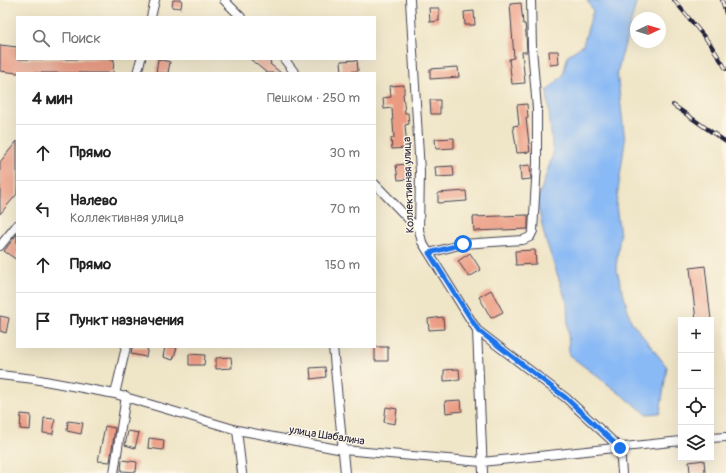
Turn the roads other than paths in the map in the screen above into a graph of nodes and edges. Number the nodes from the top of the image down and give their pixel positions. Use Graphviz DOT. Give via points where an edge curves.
graph roads {
  1 [pos="155,0"];
  2 [pos="224,0"];
  3 [pos="410,0"];
  4 [pos="531,0"];
  5 [pos="151,16"];
  6 [pos="240,16"];
  7 [pos="141,60"];
  8 [pos="285,60"];
  9 [pos="138,72"];
  10 [pos="294,72"];
  11 [pos="376,185"];
  12 [pos="16,226"];
  13 [pos="419,230"];
  14 [pos="0,246"];
  15 [pos="429,253"];
  16 [pos="478,330"];
  17 [pos="126,348"];
  18 [pos="334,348"];
  19 [pos="0,376"];
  20 [pos="115,394"];
  21 [pos="126,396"];
  22 [pos="236,430"];
  23 [pos="726,437"];
  24 [pos="714,438"];
  25 [pos="678,442"];
  26 [pos="620,448"];
  27 [pos="343,450"];
  28 [pos="482,462"];
  29 [pos="114,473"];
  30 [pos="242,473"];
  31 [pos="345,473"];
  32 [pos="483,473"];
  33 [pos="622,473"];
  1 -- 5 [label="street"];
  2 -- 6 [label="street"];
  3 -- 13 [label="street, Коллективная улица" via="420,172"];
  4 -- 15 [label="street" via="537,109 533,231 530,237 523,240 463,244"];
  7 -- 9 [label="street"];
  8 -- 10 [label="street"];
  11 -- 13 [label="street"];
  12 -- 14 [label="street"];
  13 -- 15 [label="street, Коллективная улица" via="422,242"];
  15 -- 16 [label="street, Коллективная улица"];
  16 -- 26 [label="street" via="566,398"];
  16 -- 28 [label="street"];
  17 -- 20 [label="street"];
  18 -- 27 [label="street"];
  19 -- 20 [label="street, улица Шабалина" via="34,379"];
  20 -- 21 [label="street, улица Шабалина"];
  21 -- 22 [label="street, улица Шабалина"];
  21 -- 29 [label="street"];
  22 -- 27 [label="street, улица Шабалина"];
  22 -- 30 [label="street"];
  23 -- 24 [label="street"];
  25 -- 26 [label="street, улица Шабалина"];
  26 -- 28 [label="street, улица Шабалина"];
  26 -- 33 [label="street"];
  27 -- 28 [label="street, улица Шабалина"];
  27 -- 31 [label="street"];
  28 -- 32 [label="street"];
}
